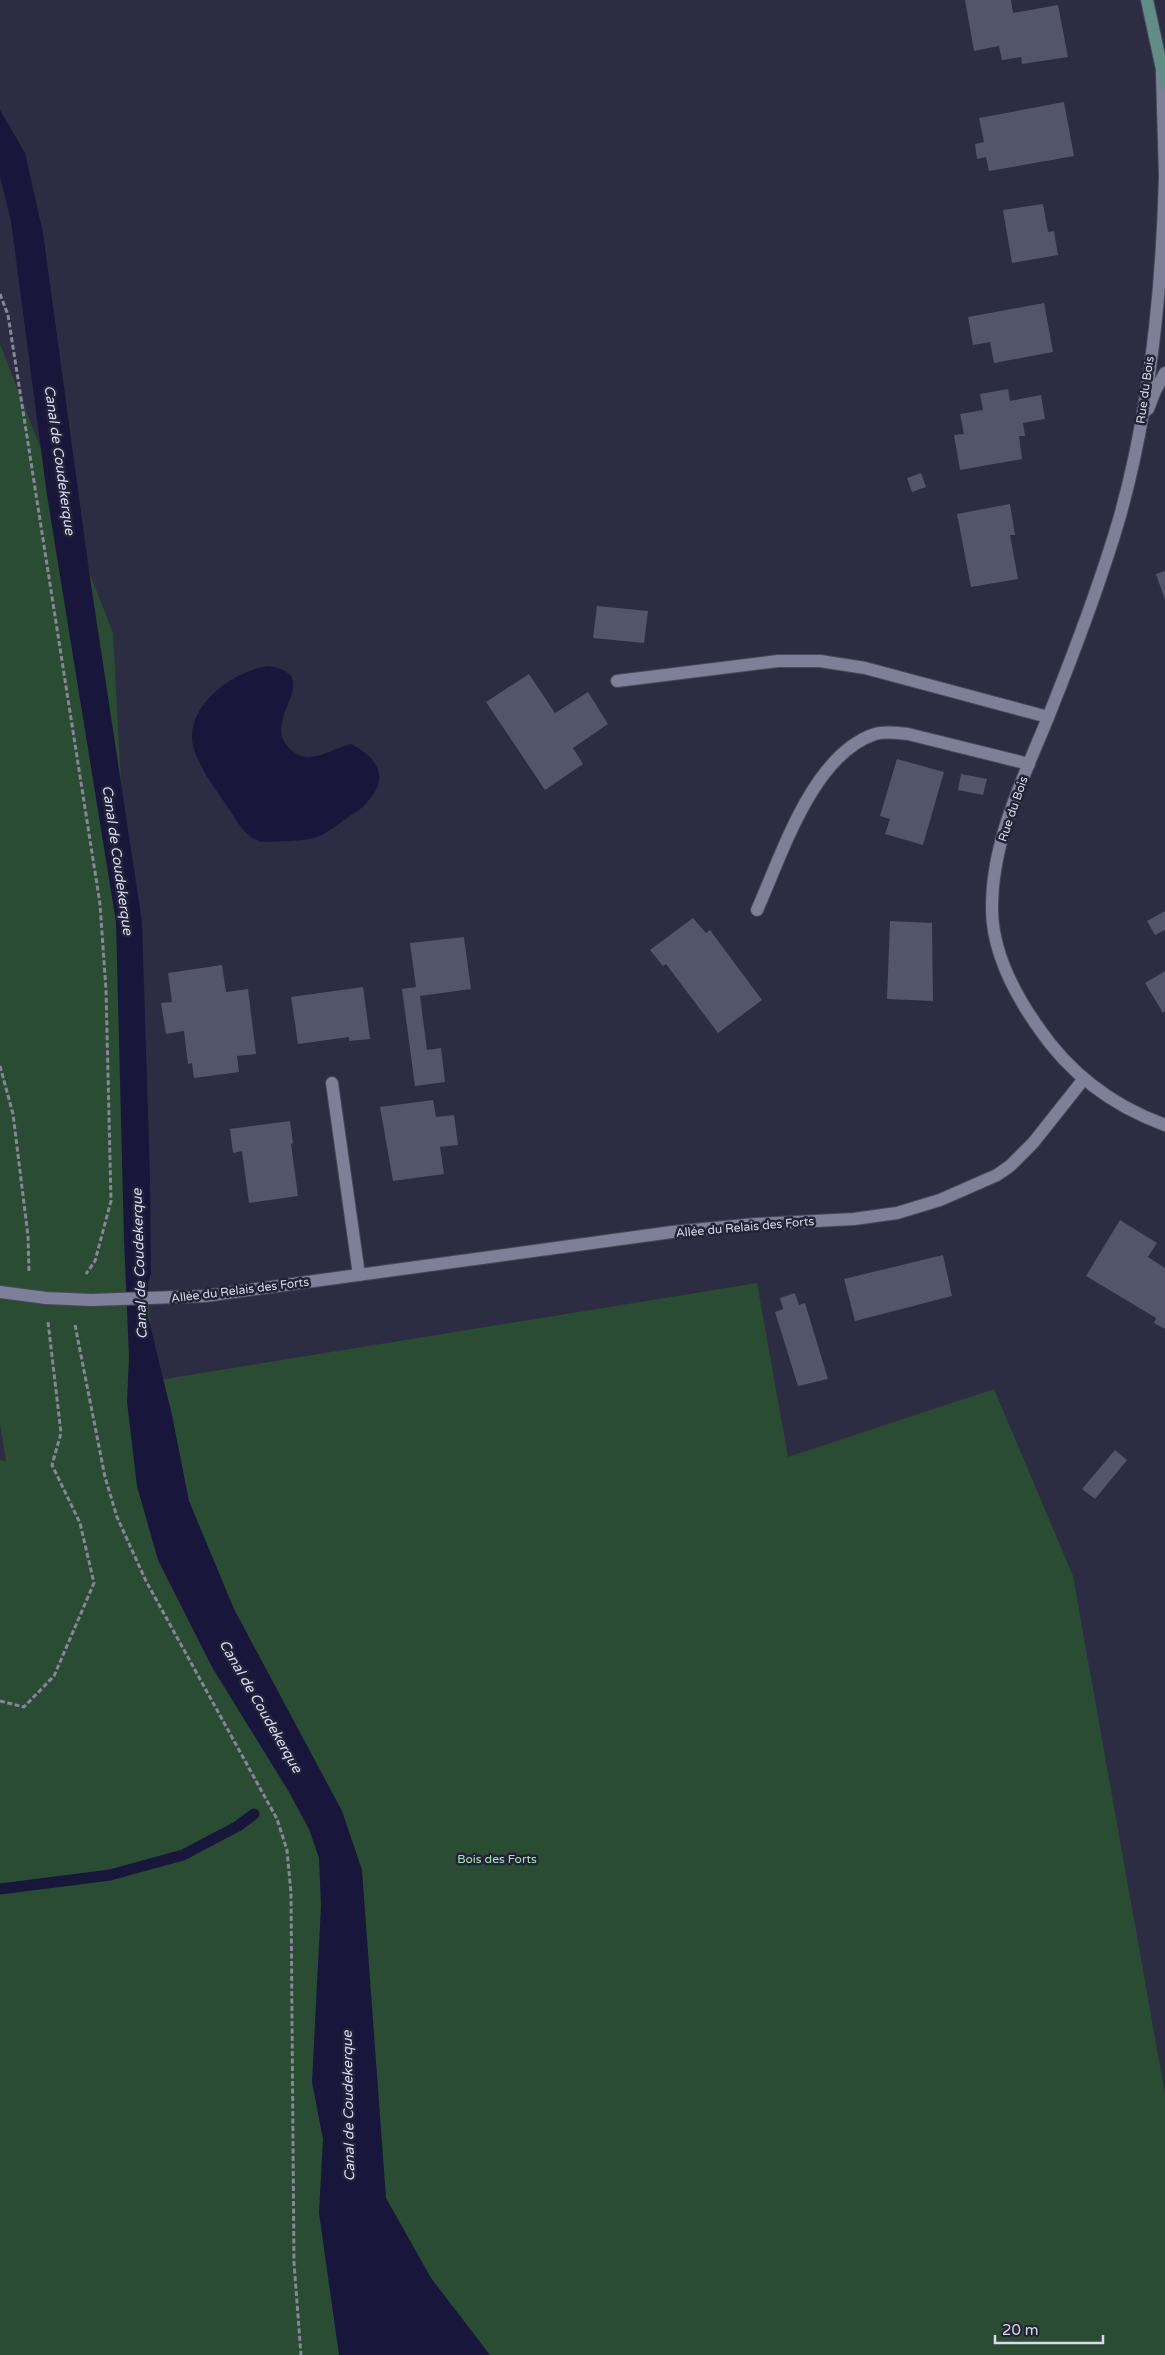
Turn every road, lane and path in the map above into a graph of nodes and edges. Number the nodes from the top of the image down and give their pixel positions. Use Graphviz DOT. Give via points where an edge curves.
graph roads {
  1 [pos="1147,0"];
  2 [pos="1162,69"];
  3 [pos="1165,83"];
  4 [pos="1165,176"];
  5 [pos="0,294"];
  6 [pos="1165,327"];
  7 [pos="1152,346"];
  8 [pos="1165,373"];
  9 [pos="1139,435"];
  10 [pos="617,681"];
  11 [pos="1048,717"];
  12 [pos="1029,764"];
  13 [pos="758,910"];
  14 [pos="0,1066"];
  15 [pos="1083,1080"];
  16 [pos="332,1083"];
  17 [pos="1165,1125"];
  18 [pos="359,1275"];
  19 [pos="0,1292"];
  20 [pos="28,1295"];
  21 [pos="46,1298"];
  22 [pos="70,1299"];
  23 [pos="0,1701"];
  24 [pos="301,2355"];
  1 -- 2 [label="street"];
  2 -- 3 [label="street"];
  2 -- 4 [label="street, Rue du Bois"];
  4 -- 7 [label="street, Rue du Bois"];
  5 -- 22 [label="path" via="8,315 100,904 106,990 111,1201 95,1261"];
  6 -- 7 [label="street, Rue du Bois"];
  7 -- 9 [label="street, Rue du Bois"];
  8 -- 9 [label="street, Rue du Bois" via="1154,391"];
  9 -- 11 [label="street, Rue du Bois" via="1127,490 1105,563"];
  10 -- 11 [label="street" via="755,663 820,661 865,668"];
  11 -- 12 [label="street, Rue du Bois"];
  12 -- 13 [label="street" via="908,734 883,733 860,741 836,760 817,782 802,808"];
  12 -- 15 [label="street, Rue du Bois" via="996,859 994,929 1003,962 1025,1008 1042,1034"];
  14 -- 20 [label="path" via="13,1114 28,1236"];
  15 -- 17 [label="street, Rue du Bois" via="1115,1102"];
  15 -- 18 [label="street, Allée du Relais des Forts" via="1033,1143 1010,1166 997,1175 918,1208 854,1219 672,1232"];
  16 -- 18 [label="street"];
  18 -- 22 [label="street, Allée du Relais des Forts" via="205,1296"];
  19 -- 20 [label="street, Allée du Relais des Forts"];
  20 -- 21 [label="street, Allée du Relais des Forts"];
  21 -- 22 [label="street, Allée du Relais des Forts"];
  21 -- 23 [label="path" via="60,1433 52,1464 80,1523 94,1583 54,1676 24,1707"];
  22 -- 24 [label="path" via="105,1478 117,1517 146,1580 263,1790 288,1850 294,2263"];
}
